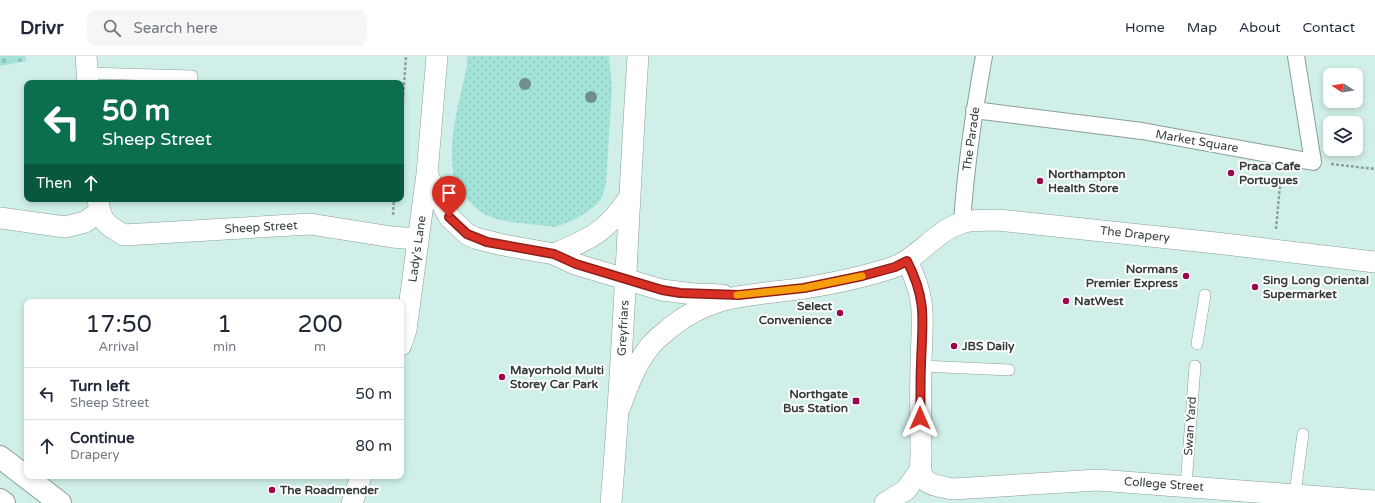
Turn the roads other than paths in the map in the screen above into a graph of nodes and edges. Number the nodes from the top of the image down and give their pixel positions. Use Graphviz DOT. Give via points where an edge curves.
graph roads {
  1 [pos="437,56"];
  2 [pos="638,56"];
  3 [pos="984,56"];
  4 [pos="1296,56"];
  5 [pos="87,71"];
  6 [pos="192,80"];
  7 [pos="974,110"];
  8 [pos="427,174"];
  9 [pos="629,198"];
  10 [pos="102,212"];
  11 [pos="0,218"];
  12 [pos="962,222"];
  13 [pos="417,239"];
  14 [pos="554,254"];
  15 [pos="907,261"];
  16 [pos="1375,262"];
  17 [pos="625,278"];
  18 [pos="739,295"];
  19 [pos="1206,295"];
  20 [pos="404,336"];
  21 [pos="1197,344"];
  22 [pos="921,366"];
  23 [pos="1195,366"];
  24 [pos="1009,370"];
  25 [pos="620,407"];
  26 [pos="1304,434"];
  27 [pos="0,457"];
  28 [pos="920,470"];
  29 [pos="24,475"];
  30 [pos="29,479"];
  31 [pos="360,479"];
  32 [pos="1186,486"];
  33 [pos="953,489"];
  34 [pos="1225,496"];
  35 [pos="906,497"];
  36 [pos="1288,497"];
  37 [pos="0,500"];
  38 [pos="1375,501"];
  39 [pos="4,503"];
  40 [pos="60,503"];
  41 [pos="352,503"];
  42 [pos="611,503"];
  43 [pos="885,503"];
  44 [pos="932,503"];
  1 -- 8 [label="street, Lady's Lane"];
  2 -- 9 [label="street, Greyfriars"];
  3 -- 7 [label="street, The Parade"];
  4 -- 7 [label="street, Market Square" via="1313,162 1142,131"];
  5 -- 6 [label="lane" via="192,76"];
  7 -- 12 [label="street, The Parade" via="964,182"];
  8 -- 13 [label="street, Lady's Lane"];
  8 -- 14 [label="street" via="449,217 467,234 487,242"];
  9 -- 14 [label="street" via="616,217 592,238"];
  9 -- 17 [label="street, Greyfriars"];
  10 -- 11 [label="street, Sheep Street" via="85,222 65,227"];
  10 -- 13 [label="street, Sheep Street" via="124,235 310,224"];
  12 -- 15 [label="street, The Drapery" via="928,242"];
  12 -- 16 [label="street, The Drapery" via="998,220"];
  13 -- 20 [label="street, Lady's Lane"];
  14 -- 17 [label="street" via="576,264"];
  15 -- 18 [label="street" via="895,267 839,282"];
  15 -- 22 [label="street" via="917,280 924,319"];
  17 -- 18 [label="street" via="662,290"];
  17 -- 25 [label="street, Greyfriars"];
  18 -- 25 [label="street" via="692,312 651,345 636,366"];
  19 -- 21 [label="lane"];
  22 -- 24 [label="lane"];
  22 -- 28 [label="street"];
  23 -- 32 [label="lane, Swan Yard"];
  25 -- 42 [label="street, Greyfriars"];
  26 -- 36 [label="lane"];
  27 -- 29 [label="highway"];
  28 -- 33 [label="street, College Street" via="923,479 935,486"];
  28 -- 35 [label="street"];
  30 -- 40 [label="highway"];
  31 -- 41 [label="street"];
  32 -- 33 [label="street, College Street" via="1098,480"];
  32 -- 34 [label="street, College Street"];
  33 -- 44 [label="street, College Street" via="938,496"];
  34 -- 36 [label="street, College Street"];
  35 -- 43 [label="street"];
  36 -- 38 [label="street, College Street"];
  37 -- 39 [label="highway"];
}
